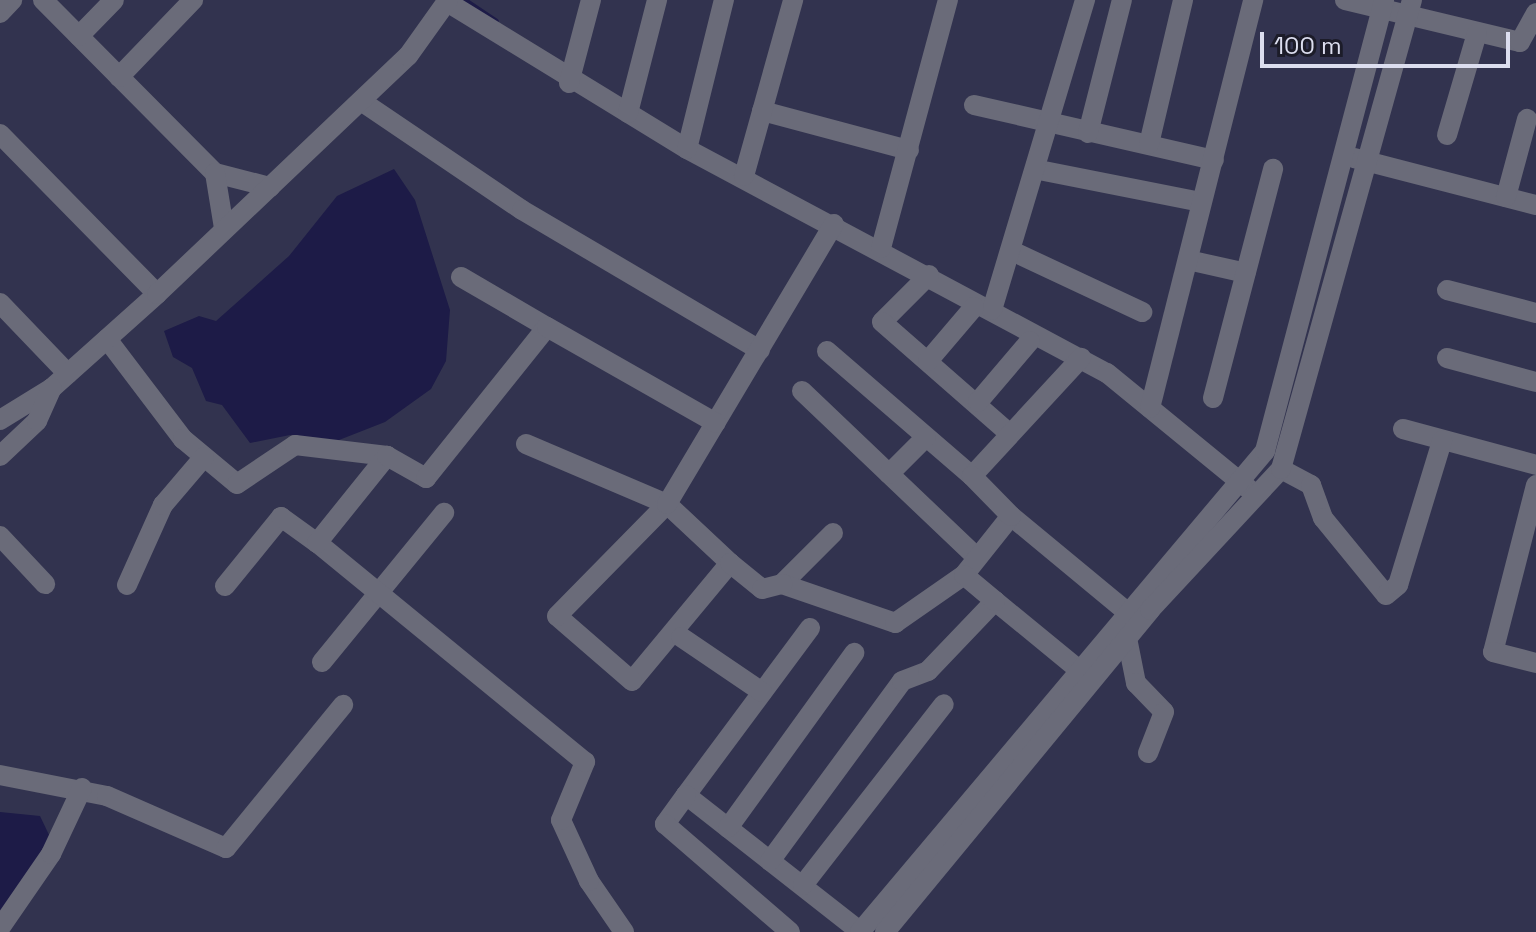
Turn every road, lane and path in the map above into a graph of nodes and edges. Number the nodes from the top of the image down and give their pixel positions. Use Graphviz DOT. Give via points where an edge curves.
graph roads {
  1 [pos="12,0"];
  2 [pos="43,0"];
  3 [pos="114,0"];
  4 [pos="193,0"];
  5 [pos="591,0"];
  6 [pos="657,0"];
  7 [pos="724,0"];
  8 [pos="793,0"];
  9 [pos="948,0"];
  10 [pos="1085,0"];
  11 [pos="1122,0"];
  12 [pos="1183,0"];
  13 [pos="1253,0"];
  14 [pos="1345,0"];
  15 [pos="447,1"];
  16 [pos="1383,4"];
  17 [pos="1410,7"];
  18 [pos="0,13"];
  19 [pos="1536,13"];
  20 [pos="1477,33"];
  21 [pos="79,36"];
  22 [pos="1528,43"];
  23 [pos="119,77"];
  24 [pos="569,83"];
  25 [pos="361,101"];
  26 [pos="974,105"];
  27 [pos="762,111"];
  28 [pos="628,113"];
  29 [pos="1527,119"];
  30 [pos="1051,127"];
  31 [pos="1088,133"];
  32 [pos="0,134"];
  33 [pos="1447,135"];
  34 [pos="1149,144"];
  35 [pos="687,149"];
  36 [pos="909,150"];
  37 [pos="1346,156"];
  38 [pos="1214,160"];
  39 [pos="1367,161"];
  40 [pos="1273,169"];
  41 [pos="1039,170"];
  42 [pos="215,173"];
  43 [pos="744,176"];
  44 [pos="270,187"];
  45 [pos="1506,197"];
  46 [pos="1201,202"];
  47 [pos="1536,205"];
  48 [pos="834,224"];
  49 [pos="224,228"];
  50 [pos="881,248"];
  51 [pos="1012,251"];
  52 [pos="1188,260"];
  53 [pos="1246,273"];
  54 [pos="929,275"];
  55 [pos="461,277"];
  56 [pos="1447,290"];
  57 [pos="157,294"];
  58 [pos="0,303"];
  59 [pos="983,308"];
  60 [pos="1142,312"];
  61 [pos="1536,313"];
  62 [pos="547,327"];
  63 [pos="107,339"];
  64 [pos="1030,341"];
  65 [pos="760,350"];
  66 [pos="827,351"];
  67 [pos="1081,358"];
  68 [pos="1447,358"];
  69 [pos="928,361"];
  70 [pos="68,374"];
  71 [pos="1536,382"];
  72 [pos="52,388"];
  73 [pos="802,391"];
  74 [pos="1213,398"];
  75 [pos="978,402"];
  76 [pos="1150,408"];
  77 [pos="0,420"];
  78 [pos="716,423"];
  79 [pos="1403,429"];
  80 [pos="1009,433"];
  81 [pos="926,437"];
  82 [pos="1442,441"];
  83 [pos="526,444"];
  84 [pos="0,456"];
  85 [pos="387,456"];
  86 [pos="204,457"];
  87 [pos="1536,465"];
  88 [pos="1281,469"];
  89 [pos="889,474"];
  90 [pos="972,476"];
  91 [pos="1536,485"];
  92 [pos="1250,490"];
  93 [pos="667,504"];
  94 [pos="444,513"];
  95 [pos="1011,516"];
  96 [pos="833,533"];
  97 [pos="0,537"];
  98 [pos="317,543"];
  99 [pos="975,556"];
  100 [pos="1527,559"];
  101 [pos="730,563"];
  102 [pos="964,575"];
  103 [pos="45,584"];
  104 [pos="782,584"];
  105 [pos="127,585"];
  106 [pos="225,586"];
  107 [pos="376,596"];
  108 [pos="995,601"];
  109 [pos="1127,612"];
  110 [pos="810,628"];
  111 [pos="681,637"];
  112 [pos="1127,638"];
  113 [pos="854,653"];
  114 [pos="322,662"];
  115 [pos="1536,663"];
  116 [pos="1077,668"];
  117 [pos="762,692"];
  118 [pos="944,704"];
  119 [pos="343,705"];
  120 [pos="1040,726"];
  121 [pos="1148,753"];
  122 [pos="0,775"];
  123 [pos="82,788"];
  124 [pos="686,795"];
  125 [pos="728,828"];
  126 [pos="770,861"];
  127 [pos="803,885"];
  128 [pos="0,928"];
  129 [pos="624,932"];
  130 [pos="790,932"];
  131 [pos="860,932"];
  132 [pos="885,932"];
  1 -- 18 [label="street"];
  2 -- 21 [label="street"];
  3 -- 21 [label="street"];
  4 -- 23 [label="street"];
  5 -- 24 [label="street"];
  6 -- 28 [label="street"];
  7 -- 35 [label="street"];
  8 -- 27 [label="street"];
  9 -- 36 [label="street"];
  10 -- 30 [label="street"];
  11 -- 31 [label="street"];
  12 -- 34 [label="street"];
  13 -- 38 [label="street"];
  14 -- 16 [label="street"];
  15 -- 24 [label="street"];
  15 -- 25 [label="street" via="433,27"];
  16 -- 17 [label="street"];
  16 -- 37 [label="street"];
  17 -- 20 [label="street"];
  17 -- 39 [label="street"];
  19 -- 22 [label="street"];
  20 -- 22 [label="street"];
  20 -- 33 [label="street"];
  21 -- 23 [label="street"];
  23 -- 42 [label="street"];
  24 -- 28 [label="street"];
  25 -- 44 [label="street"];
  25 -- 65 [label="street" via="522,210"];
  26 -- 30 [label="street"];
  27 -- 36 [label="street"];
  27 -- 43 [label="street"];
  28 -- 35 [label="street"];
  29 -- 45 [label="street"];
  30 -- 31 [label="street"];
  30 -- 41 [label="street"];
  31 -- 34 [label="street"];
  32 -- 57 [label="street"];
  34 -- 38 [label="street"];
  35 -- 43 [label="street"];
  36 -- 50 [label="street"];
  37 -- 39 [label="street"];
  37 -- 92 [label="street" via="1274,434"];
  38 -- 46 [label="street"];
  39 -- 45 [label="street"];
  39 -- 88 [label="street"];
  40 -- 53 [label="street"];
  41 -- 46 [label="street"];
  41 -- 51 [label="street"];
  42 -- 44 [label="street"];
  42 -- 49 [label="street"];
  43 -- 48 [label="street"];
  44 -- 49 [label="street"];
  45 -- 47 [label="street"];
  46 -- 52 [label="street"];
  48 -- 50 [label="street"];
  48 -- 65 [label="street"];
  49 -- 57 [label="street"];
  50 -- 54 [label="street"];
  51 -- 59 [label="street"];
  51 -- 60 [label="street"];
  52 -- 53 [label="street"];
  52 -- 76 [label="street"];
  53 -- 74 [label="street"];
  54 -- 59 [label="street"];
  54 -- 69 [label="street" via="882,320"];
  55 -- 62 [label="street"];
  56 -- 61 [label="street"];
  57 -- 63 [label="street"];
  58 -- 70 [label="street"];
  59 -- 67 [label="street"];
  59 -- 69 [label="street"];
  62 -- 78 [label="street"];
  62 -- 85 [label="street" via="426,478"];
  63 -- 70 [label="street"];
  63 -- 86 [label="street"];
  64 -- 75 [label="street"];
  65 -- 78 [label="street"];
  66 -- 81 [label="street"];
  67 -- 76 [label="street"];
  67 -- 80 [label="street"];
  68 -- 71 [label="street"];
  69 -- 75 [label="street"];
  70 -- 72 [label="street"];
  72 -- 77 [label="street"];
  72 -- 84 [label="street" via="37,421"];
  73 -- 89 [label="street"];
  75 -- 80 [label="street"];
  76 -- 92 [label="street"];
  78 -- 93 [label="street"];
  79 -- 82 [label="street"];
  80 -- 90 [label="street"];
  81 -- 89 [label="street"];
  81 -- 90 [label="street"];
  82 -- 87 [label="street"];
  82 -- 88 [label="street" via="1391,594 1379,591 1323,518 1311,485"];
  83 -- 93 [label="street"];
  85 -- 86 [label="street" via="295,445 242,485"];
  85 -- 98 [label="street"];
  86 -- 105 [label="street" via="163,505"];
  88 -- 92 [label="street"];
  89 -- 99 [label="street"];
  90 -- 95 [label="street"];
  91 -- 100 [label="street"];
  92 -- 109 [label="street"];
  92 -- 112 [label="street"];
  93 -- 101 [label="street"];
  93 -- 101 [label="street" via="558,621 632,681"];
  94 -- 107 [label="street"];
  95 -- 99 [label="street"];
  95 -- 109 [label="street"];
  96 -- 104 [label="street"];
  97 -- 103 [label="street"];
  98 -- 106 [label="street" via="281,517"];
  98 -- 107 [label="street"];
  99 -- 102 [label="street"];
  100 -- 115 [label="street" via="1493,652"];
  101 -- 104 [label="street" via="762,589"];
  102 -- 104 [label="street" via="895,623"];
  102 -- 108 [label="street"];
  107 -- 114 [label="street"];
  107 -- 129 [label="street" via="585,762 561,820 589,881"];
  108 -- 116 [label="street"];
  108 -- 126 [label="street" via="928,671 902,681"];
  109 -- 116 [label="street"];
  110 -- 117 [label="street"];
  111 -- 117 [label="street"];
  112 -- 120 [label="street"];
  112 -- 121 [label="street" via="1136,683 1164,712"];
  113 -- 125 [label="street"];
  116 -- 120 [label="street"];
  117 -- 124 [label="street"];
  118 -- 127 [label="street"];
  119 -- 123 [label="street" via="226,848"];
  120 -- 131 [label="street"];
  120 -- 132 [label="street"];
  122 -- 123 [label="street"];
  123 -- 128 [label="street" via="51,854"];
  124 -- 125 [label="street"];
  124 -- 130 [label="street" via="665,824"];
  125 -- 126 [label="street"];
  126 -- 127 [label="street"];
  127 -- 131 [label="street"];
}
